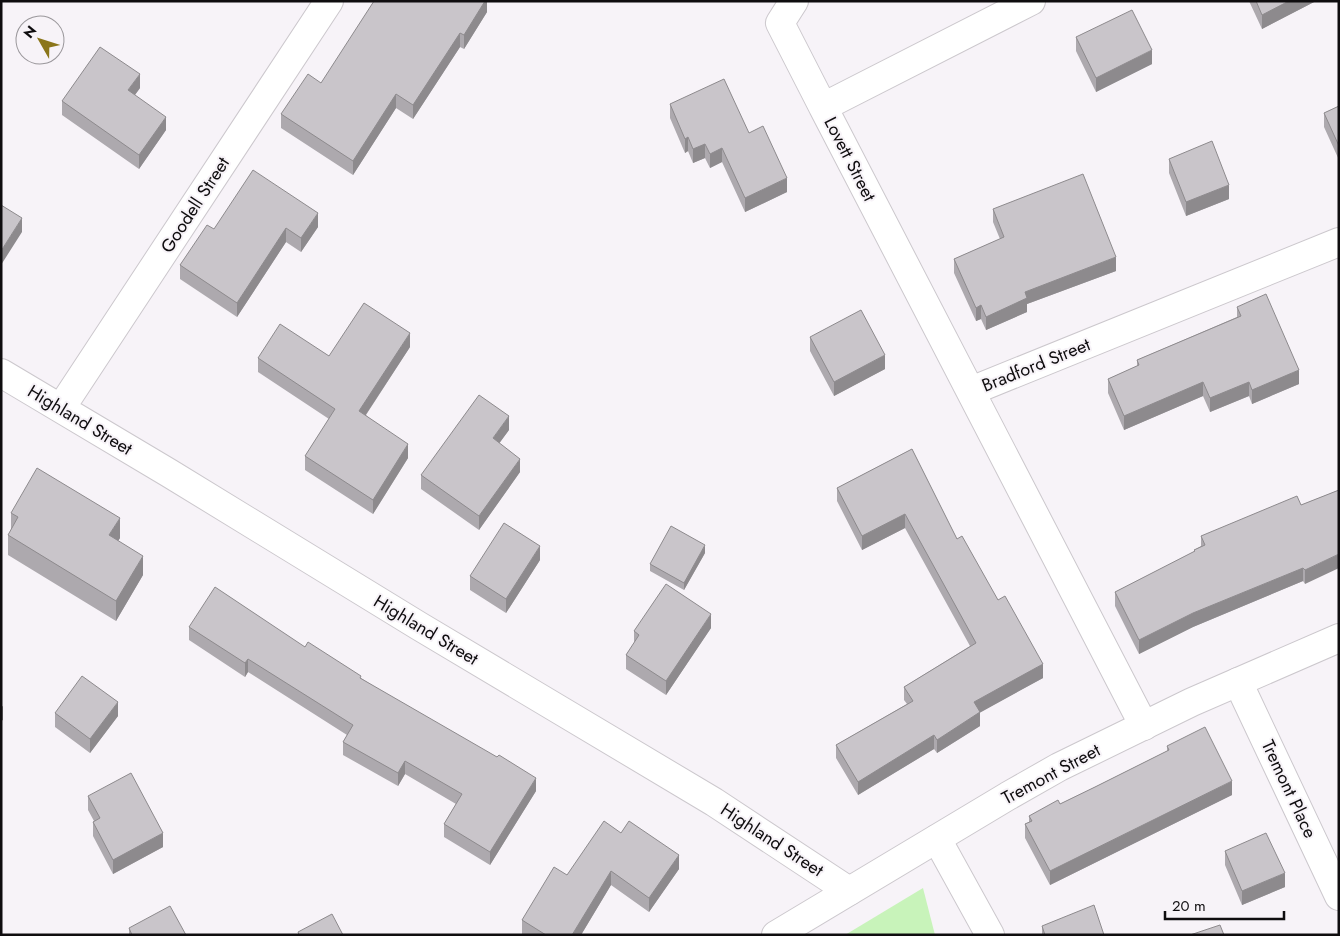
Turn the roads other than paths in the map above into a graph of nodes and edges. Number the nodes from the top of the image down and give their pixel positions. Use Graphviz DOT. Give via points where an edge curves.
graph roads {
  1 [pos="329,1"];
  2 [pos="794,1"];
  3 [pos="1031,1"];
  4 [pos="823,106"];
  5 [pos="1339,242"];
  6 [pos="1,373"];
  7 [pos="971,392"];
  8 [pos="61,408"];
  9 [pos="1339,638"];
  10 [pos="1238,682"];
  11 [pos="1144,726"];
  12 [pos="937,839"];
  13 [pos="849,891"];
  14 [pos="1339,896"];
  15 [pos="776,935"];
  16 [pos="990,935"];
  1 -- 8 [label="street, Goodell Street"];
  2 -- 4 [label="street" via="780,23"];
  3 -- 4 [label="street, Lovett Street"];
  4 -- 7 [label="street, Lovett Street"];
  5 -- 7 [label="street, Bradford Street"];
  6 -- 8 [label="street, Highland Street"];
  7 -- 11 [label="street, Bradford Street"];
  8 -- 13 [label="street, Highland Street" via="714,802"];
  9 -- 10 [label="street, Tremont Street"];
  10 -- 11 [label="street, Tremont Street"];
  10 -- 14 [label="street, Tremont Place"];
  11 -- 12 [label="street, Tremont Street" via="1059,767"];
  12 -- 13 [label="street, Tremont Street"];
  12 -- 16 [label="street"];
  13 -- 15 [label="street, Tremont Street"];
}
